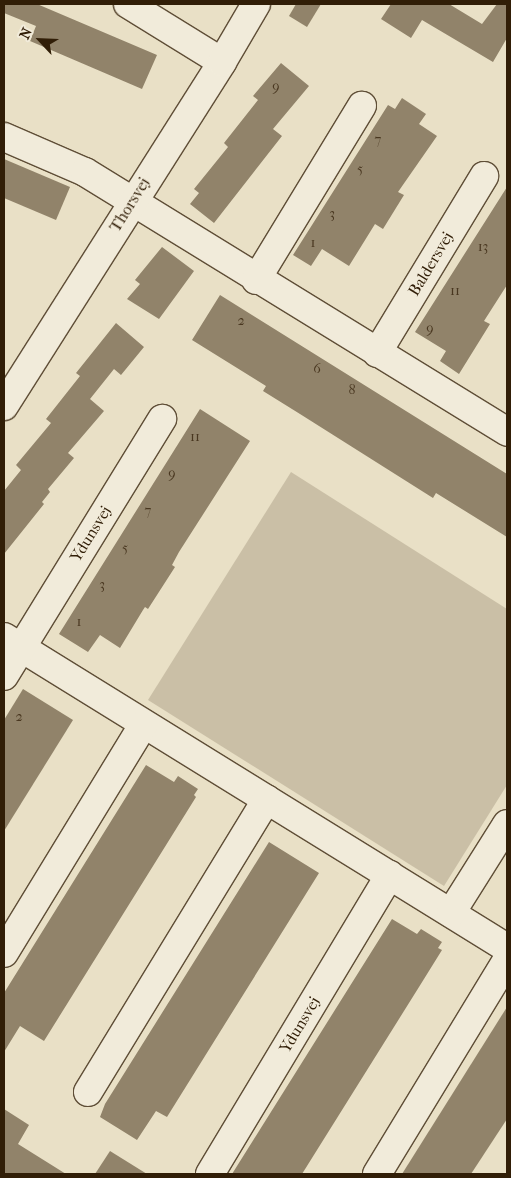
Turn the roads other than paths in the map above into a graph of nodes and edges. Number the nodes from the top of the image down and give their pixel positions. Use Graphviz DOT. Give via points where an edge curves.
graph roads {
  1 [pos="128,4"];
  2 [pos="256,4"];
  3 [pos="222,62"];
  4 [pos="362,106"];
  5 [pos="4,137"];
  6 [pos="484,176"];
  7 [pos="131,202"];
  8 [pos="256,280"];
  9 [pos="377,353"];
  10 [pos="4,406"];
  11 [pos="162,419"];
  12 [pos="506,427"];
  13 [pos="12,642"];
  14 [pos="4,676"];
  15 [pos="144,724"];
  16 [pos="267,799"];
  17 [pos="507,824"];
  18 [pos="390,875"];
  19 [pos="451,913"];
  20 [pos="507,948"];
  21 [pos="4,953"];
  22 [pos="507,960"];
  23 [pos="88,1092"];
  24 [pos="210,1174"];
  25 [pos="377,1174"];
  1 -- 3 [label="street"];
  2 -- 3 [label="street, Thorsvej"];
  3 -- 7 [label="street, Thorsvej"];
  4 -- 8 [label="street"];
  5 -- 7 [label="street" via="85,172"];
  6 -- 9 [label="street, Baldersvej"];
  7 -- 8 [label="street"];
  7 -- 10 [label="street, Thorsvej"];
  8 -- 9 [label="street"];
  9 -- 12 [label="street"];
  11 -- 13 [label="street, Ydunsvej"];
  13 -- 14 [label="street, Ydunsvej"];
  13 -- 15 [label="street"];
  15 -- 16 [label="street"];
  15 -- 21 [label="street"];
  16 -- 18 [label="street"];
  16 -- 23 [label="street"];
  17 -- 19 [label="street"];
  18 -- 19 [label="street"];
  18 -- 24 [label="street, Ydunsvej"];
  19 -- 20 [label="street"];
  22 -- 25 [label="street"];
}
